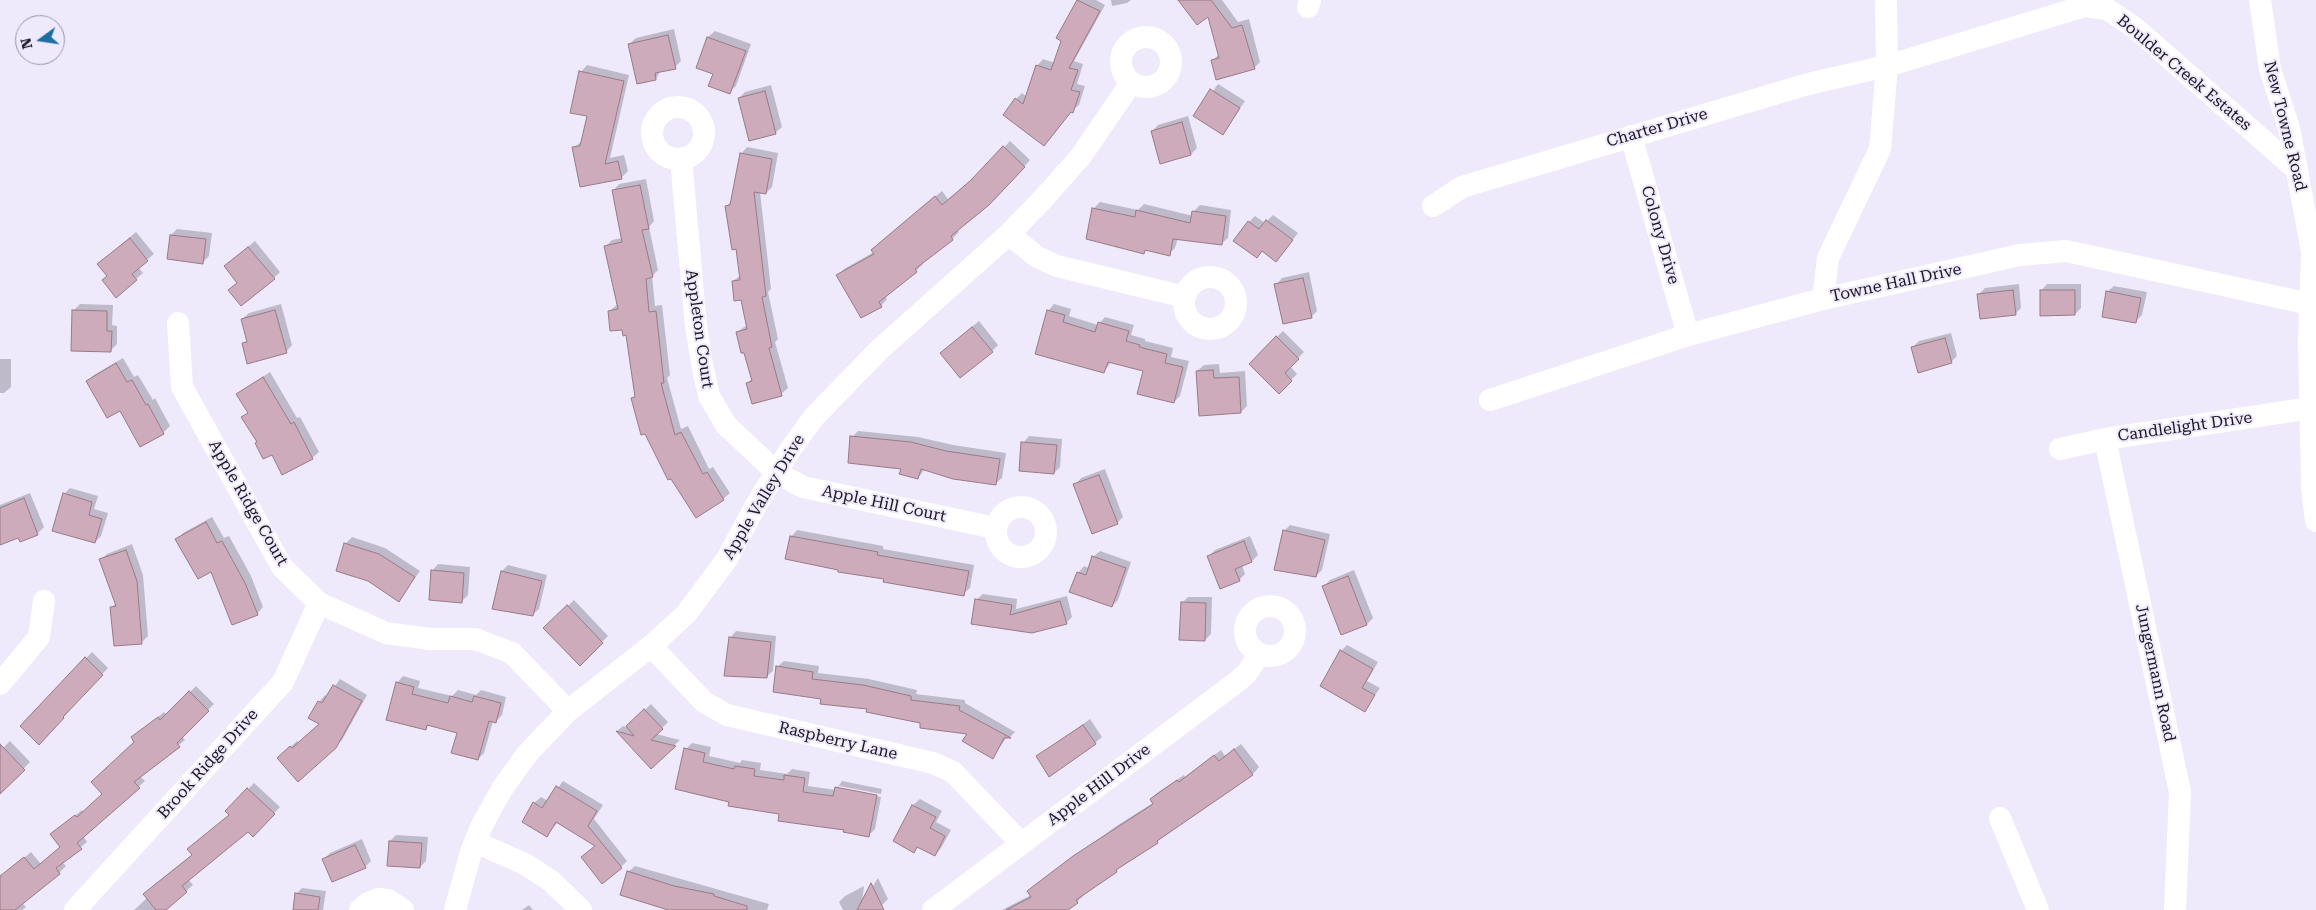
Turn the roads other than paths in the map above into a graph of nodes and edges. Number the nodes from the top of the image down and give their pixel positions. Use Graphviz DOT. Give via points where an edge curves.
graph roads {
  1 [pos="1886,0"];
  2 [pos="2260,0"];
  3 [pos="1887,66"];
  4 [pos="1131,83"];
  5 [pos="1631,136"];
  6 [pos="681,159"];
  7 [pos="2297,170"];
  8 [pos="1433,206"];
  9 [pos="1009,234"];
  10 [pos="2314,251"];
  11 [pos="1185,297"];
  12 [pos="1822,299"];
  13 [pos="2310,304"];
  14 [pos="178,323"];
  15 [pos="1688,335"];
  16 [pos="1490,400"];
  17 [pos="2311,408"];
  18 [pos="2104,438"];
  19 [pos="2060,448"];
  20 [pos="777,473"];
  21 [pos="2316,521"];
  22 [pos="995,528"];
  23 [pos="44,601"];
  24 [pos="319,603"];
  25 [pos="652,646"];
  26 [pos="1259,654"];
  27 [pos="0,684"];
  28 [pos="568,712"];
  29 [pos="2000,818"];
  30 [pos="475,842"];
  31 [pos="1021,843"];
  32 [pos="75,910"];
  33 [pos="360,910"];
  34 [pos="403,910"];
  35 [pos="455,910"];
  36 [pos="581,910"];
  37 [pos="933,910"];
  38 [pos="2038,910"];
  39 [pos="2175,910"];
  1 -- 3 [label="street"];
  2 -- 7 [label="street, New Towne Road" via="2270,69 2289,128"];
  3 -- 5 [label="street, Charter Drive" via="1808,84"];
  3 -- 7 [label="street, Boulder Creek Estates" via="2085,6 2107,9 2135,28"];
  3 -- 12 [label="street" via="1880,149 1828,258"];
  4 -- 9 [label="street, Apple Valley Drive" via="1081,156"];
  5 -- 8 [label="street, Charter Drive" via="1462,187"];
  5 -- 15 [label="street, Colony Drive"];
  6 -- 20 [label="street, Appleton Court" via="696,326 709,396 726,425"];
  7 -- 10 [label="street, New Towne Road"];
  9 -- 11 [label="street" via="1037,256 1057,266"];
  9 -- 20 [label="street, Apple Valley Drive" via="846,382 806,428"];
  10 -- 13 [label="street, New Towne Road"];
  12 -- 13 [label="street, Towne Hall Drive" via="2020,255 2066,251"];
  12 -- 15 [label="street, Towne Hall Drive"];
  13 -- 17 [label="street, New Towne Road"];
  14 -- 24 [label="street, Apple Ridge Court" via="182,386 282,567"];
  15 -- 16 [label="street, Towne Hall Drive"];
  17 -- 18 [label="street, Candlelight Drive"];
  17 -- 21 [label="street, New Towne Road" via="2312,489"];
  18 -- 19 [label="street, Candlelight Drive"];
  18 -- 39 [label="street, Jungermann Road" via="2180,792"];
  20 -- 22 [label="street, Apple Hill Court" via="803,487"];
  20 -- 25 [label="street, Apple Valley Drive" via="714,578 678,623"];
  23 -- 27 [label="street" via="39,637"];
  24 -- 28 [label="street, Apple Ridge Court" via="386,633 430,639 475,639 512,653"];
  24 -- 32 [label="street, Brook Ridge Drive" via="283,682"];
  25 -- 28 [label="street, Apple Valley Drive"];
  25 -- 31 [label="street, Raspberry Lane" via="704,702 727,715 933,763 952,772"];
  26 -- 31 [label="street, Apple Hill Drive" via="1238,681"];
  28 -- 30 [label="street, Apple Valley Drive" via="517,766 491,807"];
  29 -- 38 [label="street"];
  30 -- 35 [label="street, Apple Valley Drive"];
  30 -- 36 [label="street" via="525,864 551,881"];
  31 -- 37 [label="street, Apple Hill Drive"];
  33 -- 34 [label="street" via="378,899 388,900"];
}
